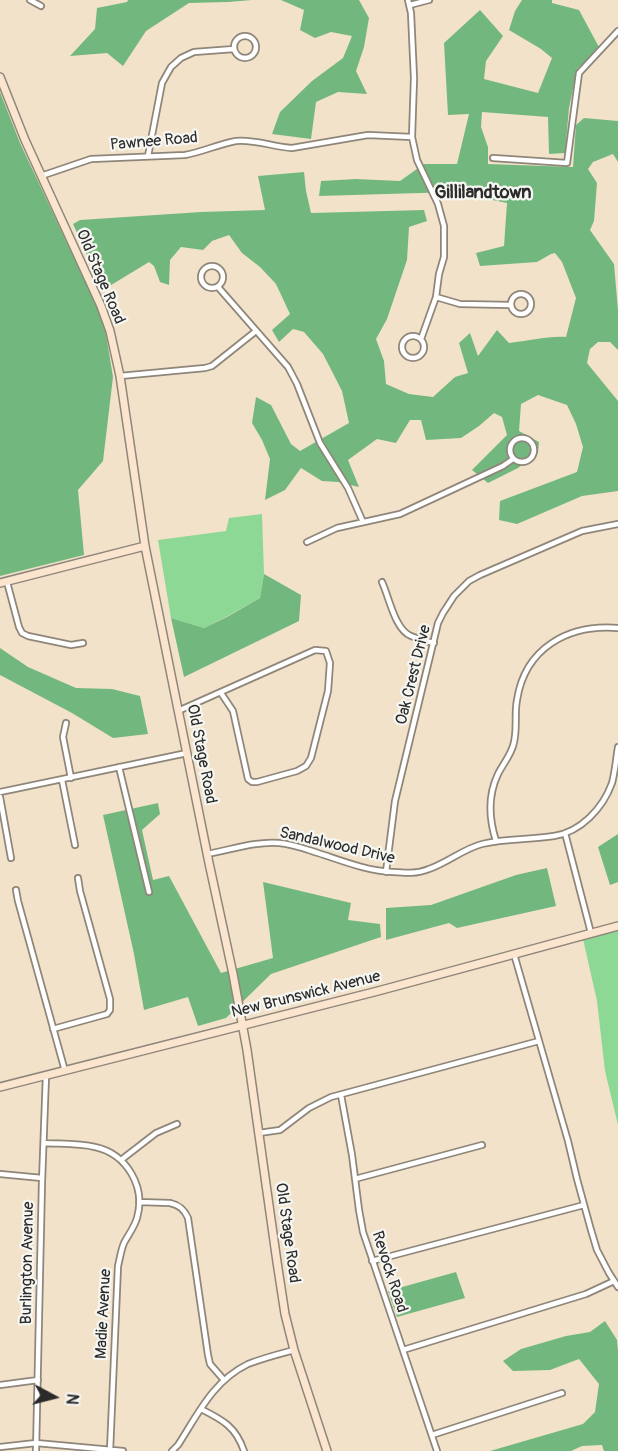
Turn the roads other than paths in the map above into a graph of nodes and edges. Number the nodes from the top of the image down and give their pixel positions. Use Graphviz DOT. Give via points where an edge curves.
graph roads {
  1 [pos="30,0"];
  2 [pos="429,0"];
  3 [pos="409,3"];
  4 [pos="41,6"];
  5 [pos="618,31"];
  6 [pos="234,49"];
  7 [pos="0,77"];
  8 [pos="412,137"];
  9 [pos="148,156"];
  10 [pos="493,158"];
  11 [pos="41,176"];
  12 [pos="218,286"];
  13 [pos="436,297"];
  14 [pos="511,305"];
  15 [pos="256,331"];
  16 [pos="421,339"];
  17 [pos="120,376"];
  18 [pos="513,459"];
  19 [pos="363,522"];
  20 [pos="618,524"];
  21 [pos="307,542"];
  22 [pos="145,546"];
  23 [pos="4,582"];
  24 [pos="382,582"];
  25 [pos="618,628"];
  26 [pos="83,643"];
  27 [pos="434,643"];
  28 [pos="221,693"];
  29 [pos="178,711"];
  30 [pos="66,723"];
  31 [pos="618,747"];
  32 [pos="187,753"];
  33 [pos="119,767"];
  34 [pos="71,778"];
  35 [pos="62,780"];
  36 [pos="0,792"];
  37 [pos="0,797"];
  38 [pos="565,833"];
  39 [pos="496,841"];
  40 [pos="75,845"];
  41 [pos="207,854"];
  42 [pos="11,858"];
  43 [pos="387,872"];
  44 [pos="78,878"];
  45 [pos="16,890"];
  46 [pos="149,892"];
  47 [pos="618,926"];
  48 [pos="591,933"];
  49 [pos="514,954"];
  50 [pos="242,1025"];
  51 [pos="53,1029"];
  52 [pos="539,1041"];
  53 [pos="65,1071"];
  54 [pos="46,1075"];
  55 [pos="0,1087"];
  56 [pos="341,1095"];
  57 [pos="177,1124"];
  58 [pos="259,1133"];
  59 [pos="44,1143"];
  60 [pos="482,1145"];
  61 [pos="121,1160"];
  62 [pos="0,1174"];
  63 [pos="42,1178"];
  64 [pos="355,1179"];
  65 [pos="139,1202"];
  66 [pos="584,1205"];
  67 [pos="372,1261"];
  68 [pos="614,1281"];
  69 [pos="618,1287"];
  70 [pos="294,1350"];
  71 [pos="403,1350"];
  72 [pos="38,1380"];
  73 [pos="224,1380"];
  74 [pos="0,1385"];
  75 [pos="562,1393"];
  76 [pos="201,1409"];
  77 [pos="432,1436"];
  78 [pos="36,1443"];
  79 [pos="0,1447"];
  80 [pos="36,1451"];
  81 [pos="110,1451"];
  82 [pos="123,1451"];
  83 [pos="172,1451"];
  84 [pos="244,1451"];
  85 [pos="327,1451"];
  86 [pos="437,1451"];
  1 -- 4 [label="street"];
  2 -- 3 [label="street"];
  3 -- 8 [label="street" via="414,78"];
  5 -- 10 [label="street" via="579,74 567,163"];
  6 -- 6 [label="street" via="244,58 254,54 256,46 244,36 237,40"];
  6 -- 9 [label="street" via="194,52 171,67 162,83"];
  7 -- 11 [label="main road, Old Stage Road"];
  8 -- 9 [label="street, Pawnee Road" via="368,135 292,148 234,141 195,153"];
  8 -- 13 [label="street" via="417,160 444,226 444,256"];
  9 -- 11 [label="street, Pawnee Road" via="91,159"];
  11 -- 17 [label="main road, Old Stage Road" via="101,306"];
  12 -- 12 [label="street" via="223,281 222,272 217,267 207,268 202,276 204,284 209,288"];
  12 -- 15 [label="street"];
  13 -- 14 [label="street" via="460,304"];
  13 -- 16 [label="street"];
  14 -- 14 [label="street" via="516,313 530,309 529,299 524,295 518,295"];
  15 -- 17 [label="street" via="212,366"];
  15 -- 19 [label="street" via="288,367 320,443 348,488"];
  16 -- 16 [label="street" via="405,339 405,355 420,356 424,347"];
  17 -- 22 [label="main road, Old Stage Road"];
  18 -- 18 [label="street" via="522,463 531,458 534,451 530,442 521,438 512,443"];
  18 -- 19 [label="street" via="400,514"];
  19 -- 21 [label="street" via="337,528"];
  20 -- 27 [label="street, Oak Crest Drive" via="582,531 480,574 448,604 438,622"];
  22 -- 23 [label="main road"];
  22 -- 29 [label="main road, Old Stage Road"];
  23 -- 26 [label="street" via="22,633 71,645"];
  24 -- 27 [label="street" via="403,631"];
  25 -- 39 [label="street" via="586,630 555,640 528,668 518,694 513,746 492,791 491,822"];
  27 -- 43 [label="street, Oak Crest Drive" via="395,801"];
  28 -- 28 [label="street" via="315,650 326,651 330,663 328,691 311,758 297,771 257,783 248,779 233,711"];
  28 -- 29 [label="street"];
  29 -- 32 [label="main road, Old Stage Road"];
  30 -- 34 [label="street" via="63,737"];
  31 -- 38 [label="street, Sandalwood Drive" via="614,776 604,800 588,819"];
  32 -- 33 [label="street"];
  32 -- 41 [label="main road, Old Stage Road"];
  33 -- 34 [label="street"];
  33 -- 46 [label="street"];
  34 -- 35 [label="street"];
  35 -- 36 [label="street"];
  35 -- 40 [label="street"];
  37 -- 42 [label="street"];
  38 -- 39 [label="street, Sandalwood Drive"];
  38 -- 48 [label="street"];
  39 -- 43 [label="street, Sandalwood Drive" via="469,848 417,873"];
  41 -- 43 [label="street, Sandalwood Drive" via="277,843"];
  41 -- 50 [label="main road, Old Stage Road"];
  44 -- 51 [label="street" via="110,1010"];
  45 -- 51 [label="street"];
  47 -- 48 [label="main road, New Brunswick Avenue"];
  48 -- 49 [label="main road, New Brunswick Avenue"];
  49 -- 50 [label="main road, New Brunswick Avenue"];
  49 -- 52 [label="street"];
  50 -- 53 [label="main road, New Brunswick Avenue"];
  50 -- 58 [label="main road, Old Stage Road"];
  51 -- 53 [label="street"];
  52 -- 56 [label="street"];
  52 -- 66 [label="street"];
  53 -- 54 [label="main road, New Brunswick Avenue"];
  54 -- 55 [label="main road, New Brunswick Avenue"];
  54 -- 59 [label="street, Burlington Avenue"];
  56 -- 58 [label="street" via="309,1108 280,1130"];
  56 -- 64 [label="street, Revock Road"];
  57 -- 61 [label="street"];
  58 -- 70 [label="main road, Old Stage Road" via="285,1314"];
  59 -- 61 [label="street" via="98,1147"];
  59 -- 63 [label="street, Burlington Avenue"];
  60 -- 64 [label="street"];
  61 -- 65 [label="street" via="134,1177"];
  62 -- 63 [label="street"];
  63 -- 72 [label="street, Burlington Avenue"];
  64 -- 67 [label="street, Revock Road"];
  65 -- 73 [label="street" via="175,1204 188,1218 210,1364"];
  65 -- 81 [label="street, Madie Avenue" via="137,1218 118,1266"];
  66 -- 67 [label="street"];
  66 -- 68 [label="street" via="597,1250"];
  67 -- 71 [label="street, Revock Road"];
  68 -- 69 [label="street"];
  68 -- 71 [label="street" via="586,1294"];
  70 -- 73 [label="street" via="249,1364"];
  70 -- 85 [label="main road, Old Stage Road"];
  71 -- 77 [label="street, Revock Road"];
  72 -- 74 [label="street"];
  72 -- 78 [label="street, Burlington Avenue"];
  73 -- 76 [label="street"];
  75 -- 77 [label="street"];
  76 -- 83 [label="street"];
  76 -- 84 [label="street" via="227,1424"];
  77 -- 86 [label="street, Revock Road"];
  78 -- 79 [label="street"];
  78 -- 80 [label="street, Burlington Avenue"];
  78 -- 81 [label="street"];
  81 -- 82 [label="street"];
}
